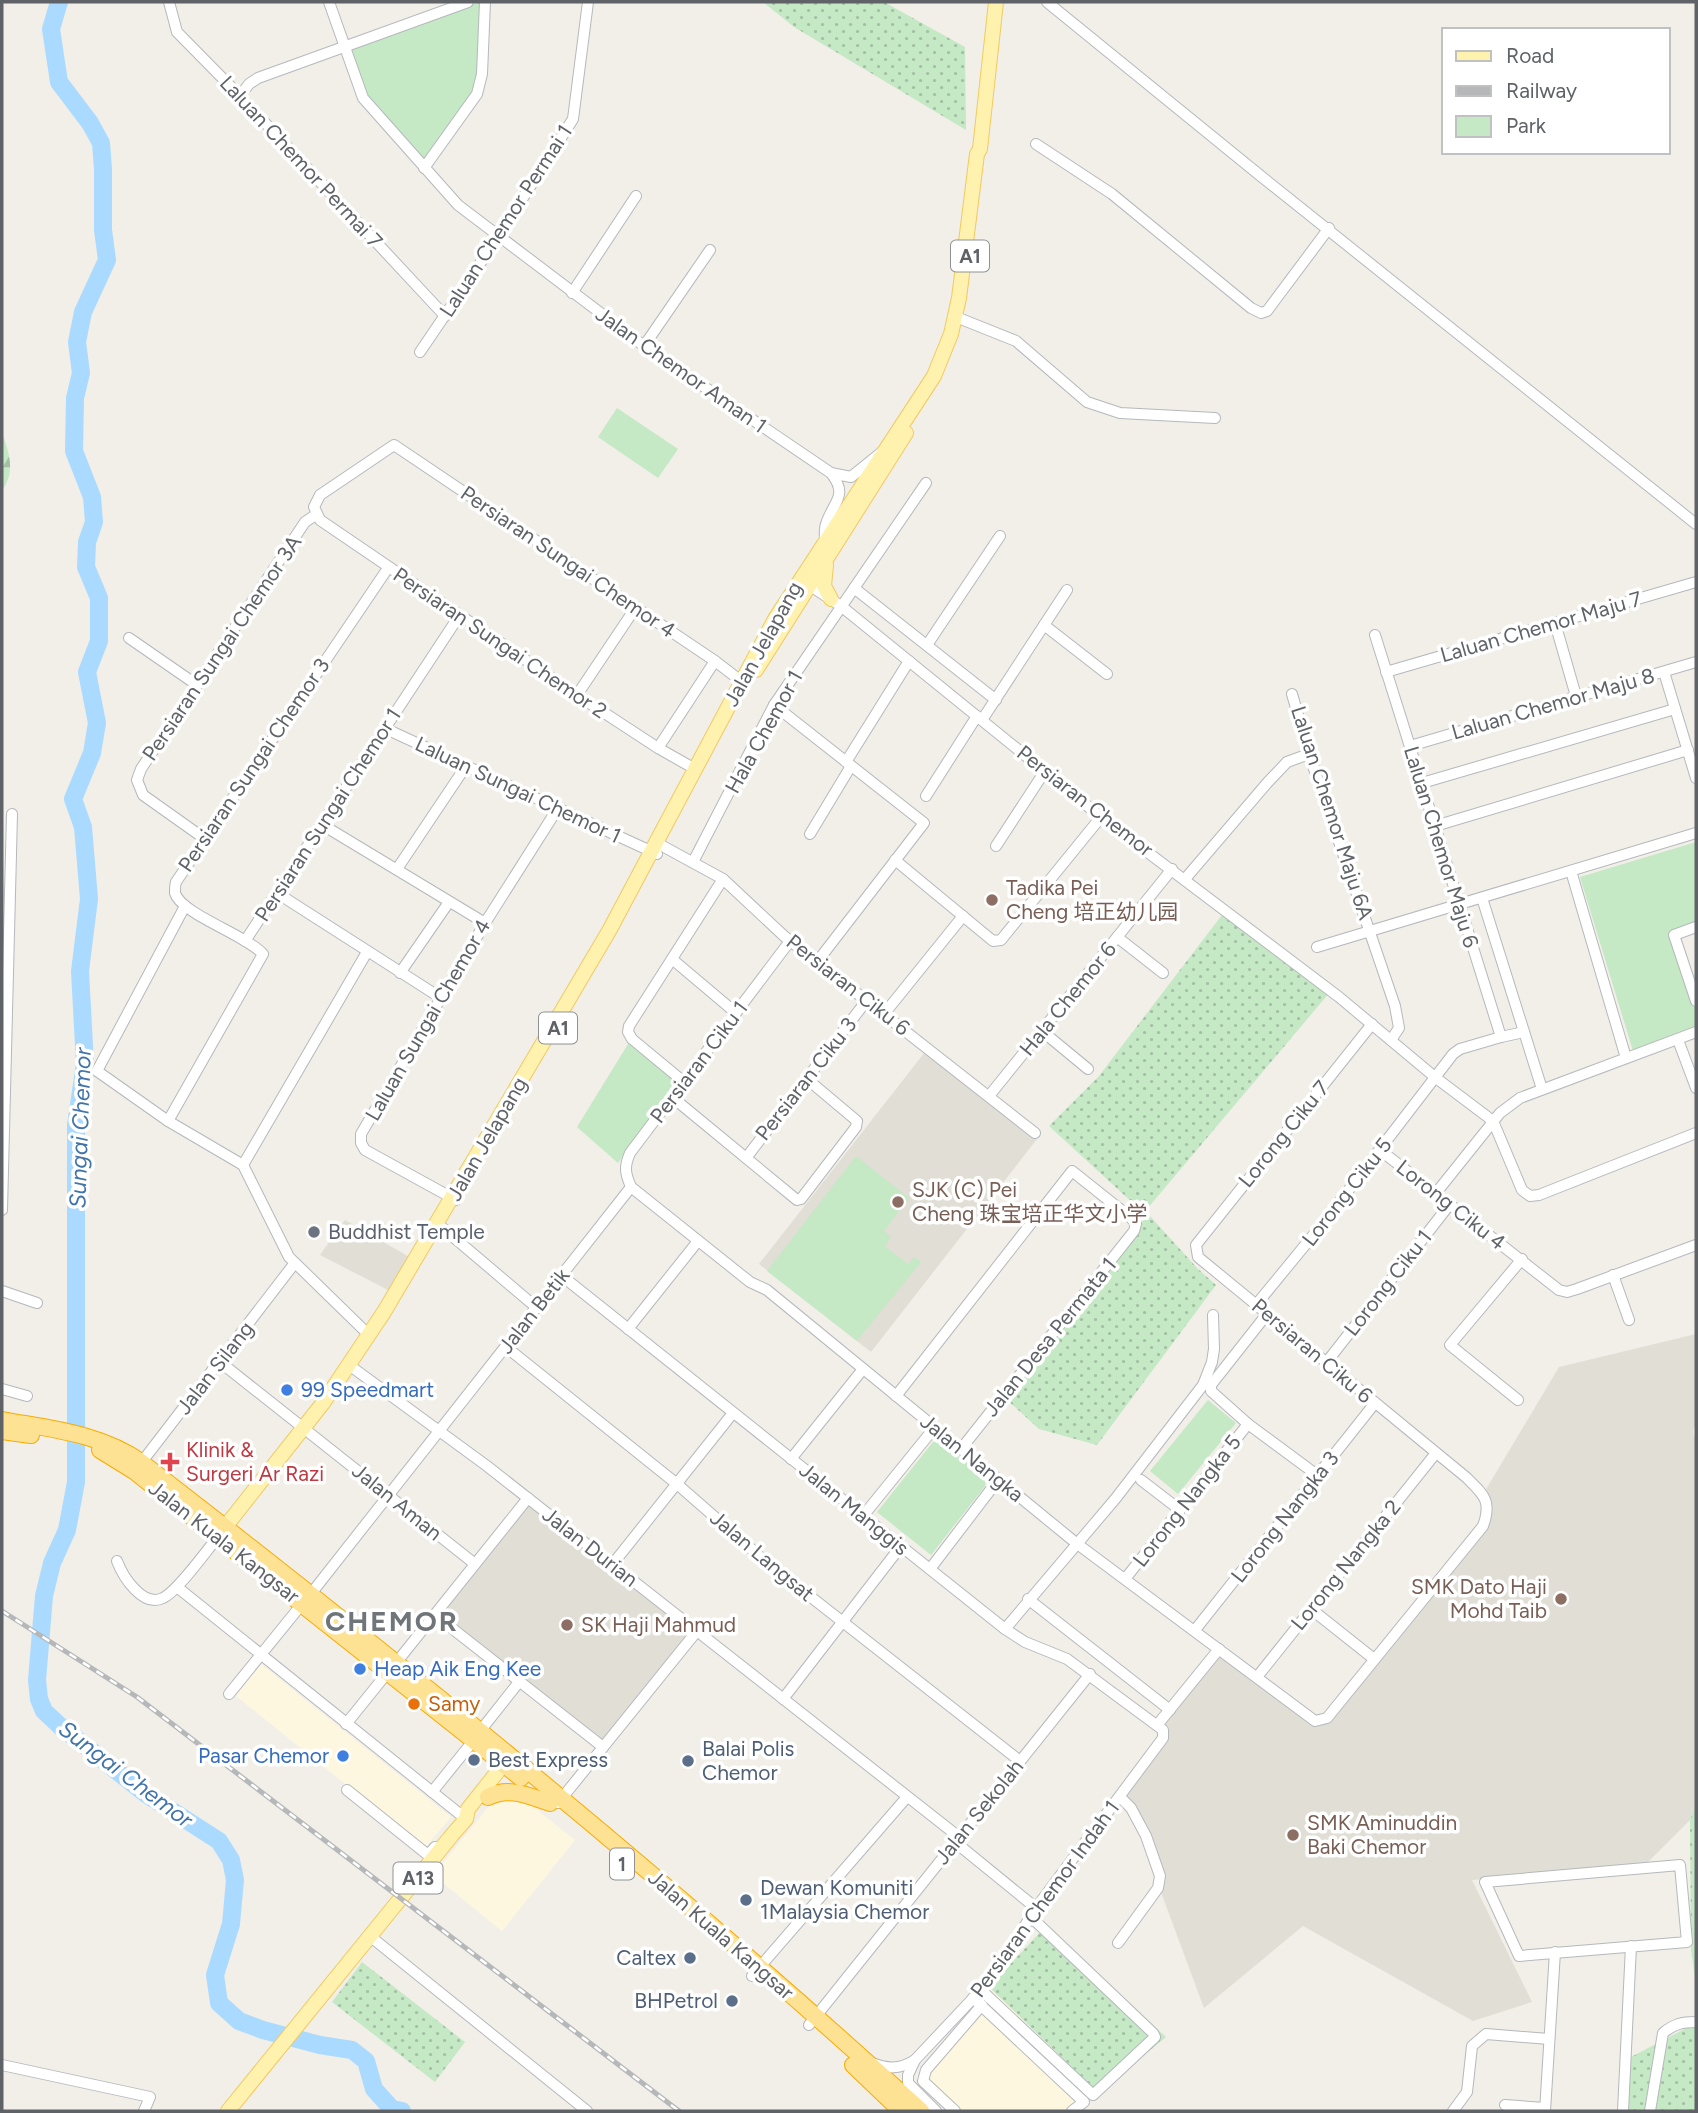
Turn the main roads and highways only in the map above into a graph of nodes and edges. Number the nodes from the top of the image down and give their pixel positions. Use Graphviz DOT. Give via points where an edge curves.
graph roads {
  1 [pos="996,2"];
  2 [pos="980,149"];
  3 [pos="898,429"];
  4 [pos="828,557"];
  5 [pos="809,585"];
  6 [pos="794,608"];
  7 [pos="775,619"];
  8 [pos="657,849"];
  9 [pos="440,1225"];
  10 [pos="351,1367"];
  11 [pos="2,1420"];
  12 [pos="2,1431"];
  13 [pos="56,1434"];
  14 [pos="223,1531"];
  15 [pos="511,1762"];
  16 [pos="488,1797"];
  17 [pos="556,1803"];
  18 [pos="463,1816"];
  19 [pos="812,2020"];
  20 [pos="229,2111"];
  21 [pos="901,2111"];
  22 [pos="921,2111"];
  1 -- 2 [label="main road, Jalan Jelapang / A1"];
  2 -- 3 [label="main road, Jalan Jelapang / A1" via="951,334 929,383"];
  2 -- 4 [label="main road, Jalan Jelapang / A1" via="961,319 952,347 931,393"];
  3 -- 5 [label="main road" via="877,470 811,568"];
  3 -- 7 [label="main road, Jalan Jelapang / A1"];
  4 -- 5 [label="main road, Jalan Jelapang / A1"];
  4 -- 6 [label="main road" via="823,579 836,603 812,600"];
  5 -- 6 [label="main road, Jalan Jelapang / A1"];
  5 -- 7 [label="main road" via="799,588"];
  6 -- 8 [label="main road, Jalan Jelapang / A1"];
  7 -- 8 [label="main road, Jalan Jelapang / A1"];
  8 -- 9 [label="main road, Jalan Jelapang / A1"];
  9 -- 10 [label="main road, Jalan Jelapang / A1"];
  9 -- 10 [label="main road, Jalan Jelapang / A1"];
  10 -- 14 [label="main road, Jalan Jelapang / A1"];
  11 -- 13 [label="highway, Jalan Kuala Kangsar / 1"];
  12 -- 13 [label="highway, Jalan Kuala Kangsar / 1"];
  13 -- 14 [label="highway, Jalan Kuala Kangsar / 1" via="93,1443 138,1467"];
  14 -- 15 [label="highway, Jalan Kuala Kangsar / 1"];
  15 -- 16 [label="main road"];
  15 -- 17 [label="highway, Jalan Kuala Kangsar / 1"];
  15 -- 18 [label="main road"];
  16 -- 17 [label="highway" via="498,1792 520,1793"];
  16 -- 18 [label="main road" via="475,1814"];
  17 -- 19 [label="highway, Jalan Kuala Kangsar / 1"];
  18 -- 20 [label="main road, A13"];
  19 -- 21 [label="highway, Jalan Kuala Kangsar / 1"];
  19 -- 22 [label="highway, Jalan Kuala Kangsar / 1"];
}
